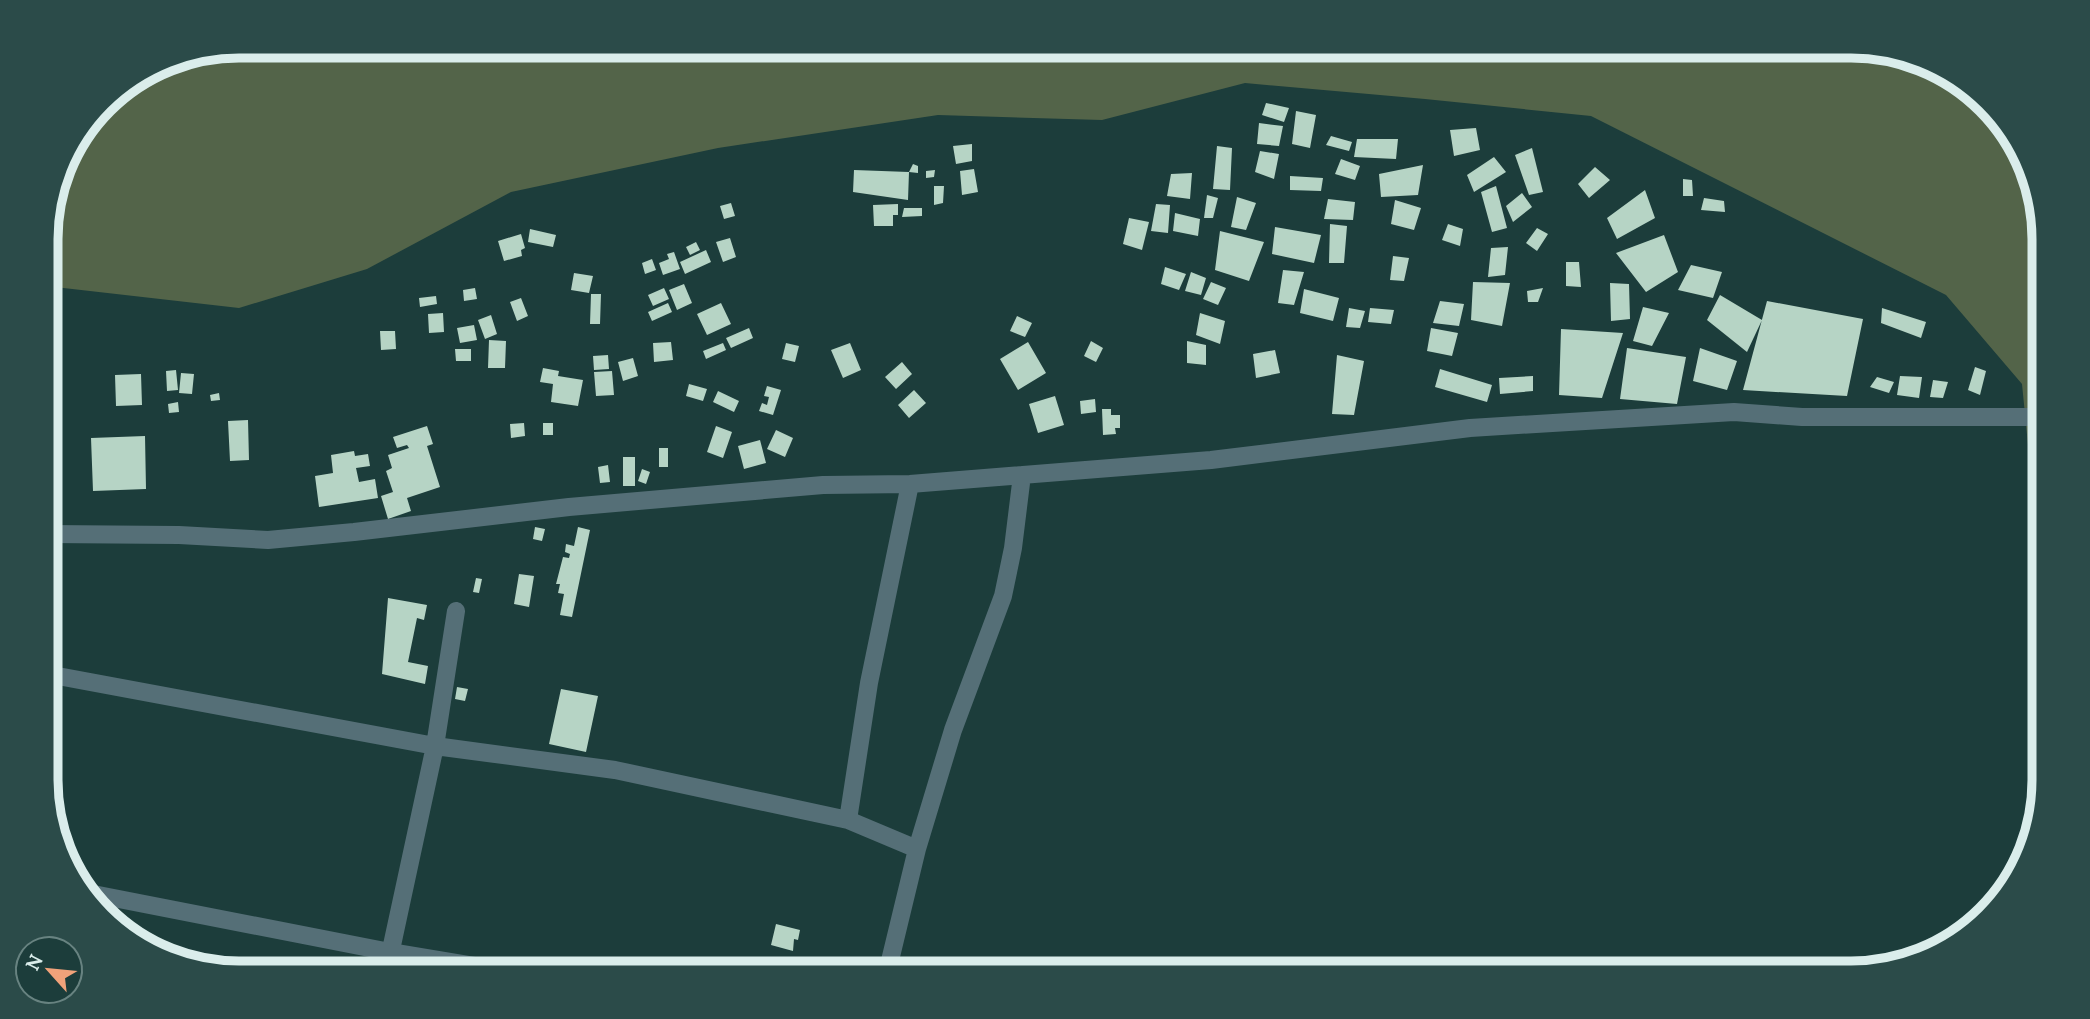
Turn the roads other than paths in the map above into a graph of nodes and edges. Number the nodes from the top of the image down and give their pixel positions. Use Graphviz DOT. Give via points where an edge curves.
graph roads {
  1 [pos="2032,417"];
  2 [pos="1022,475"];
  3 [pos="910,484"];
  4 [pos="58,534"];
  5 [pos="456,611"];
  6 [pos="58,676"];
  7 [pos="435,746"];
  8 [pos="848,820"];
  9 [pos="918,849"];
  10 [pos="99,895"];
  11 [pos="390,952"];
  12 [pos="388,961"];
  13 [pos="444,961"];
  14 [pos="890,961"];
  1 -- 2 [label="street" via="1802,418 1720,413 1470,428 1212,460"];
  2 -- 3 [label="street"];
  2 -- 9 [label="street" via="1003,596 953,730"];
  3 -- 4 [label="street" via="823,485 569,507 268,540"];
  3 -- 8 [label="street" via="869,684"];
  5 -- 7 [label="street"];
  6 -- 7 [label="street"];
  7 -- 8 [label="street" via="615,770"];
  7 -- 11 [label="street"];
  8 -- 9 [label="street"];
  9 -- 14 [label="street"];
  10 -- 11 [label="street"];
  11 -- 12 [label="street"];
  11 -- 13 [label="street"];
}
